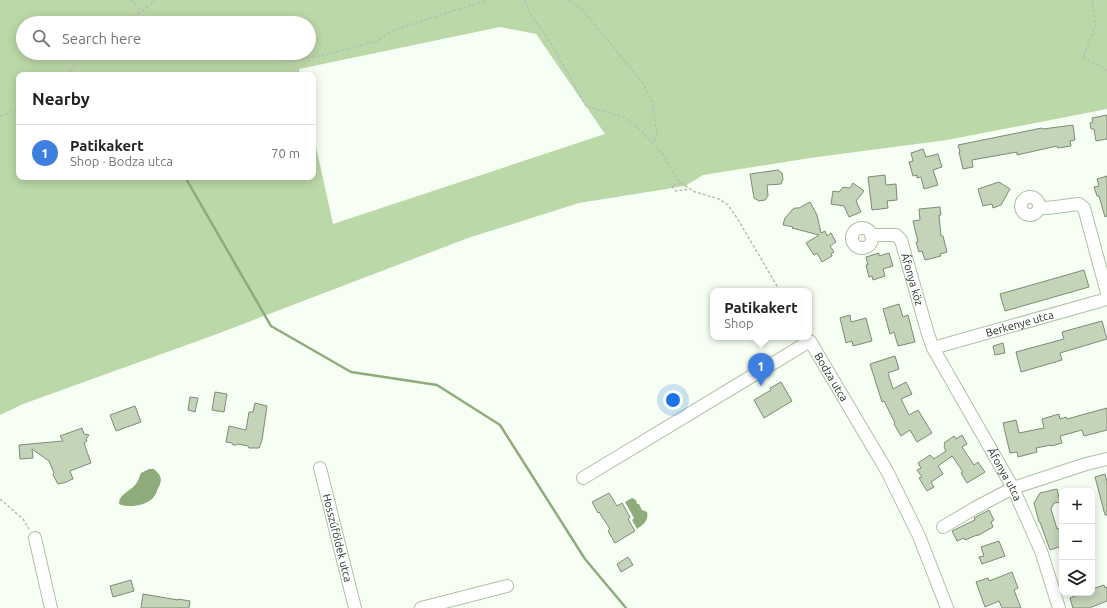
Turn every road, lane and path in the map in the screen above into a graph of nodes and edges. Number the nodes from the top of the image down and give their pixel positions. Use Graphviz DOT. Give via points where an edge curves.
graph roads {
  1 [pos="131,0"];
  2 [pos="156,0"];
  3 [pos="487,0"];
  4 [pos="525,0"];
  5 [pos="569,0"];
  6 [pos="1092,0"];
  7 [pos="141,11"];
  8 [pos="135,16"];
  9 [pos="316,56"];
  10 [pos="80,60"];
  11 [pos="294,60"];
  12 [pos="282,62"];
  13 [pos="1107,70"];
  14 [pos="69,72"];
  15 [pos="16,110"];
  16 [pos="0,115"];
  17 [pos="653,143"];
  18 [pos="681,183"];
  19 [pos="690,189"];
  20 [pos="1038,206"];
  21 [pos="871,235"];
  22 [pos="778,288"];
  23 [pos="1107,293"];
  24 [pos="1107,300"];
  25 [pos="933,348"];
  26 [pos="1107,459"];
  27 [pos="320,468"];
  28 [pos="583,478"];
  29 [pos="1013,488"];
  30 [pos="0,499"];
  31 [pos="943,527"];
  32 [pos="35,538"];
  33 [pos="507,586"];
  34 [pos="51,608"];
  35 [pos="355,608"];
  36 [pos="421,608"];
  37 [pos="947,608"];
  38 [pos="1059,608"];
  1 -- 7 [label="path"];
  2 -- 7 [label="path"];
  3 -- 9 [label="path" via="394,30 377,41"];
  4 -- 17 [label="path" via="586,106 624,117"];
  5 -- 17 [label="path" via="581,8 642,82 652,101 657,134"];
  6 -- 13 [label="path" via="1096,25 1083,57"];
  7 -- 8 [label="path"];
  10 -- 14 [label="path"];
  11 -- 12 [label="path"];
  15 -- 16 [label="path"];
  17 -- 18 [label="path"];
  18 -- 19 [label="path"];
  18 -- 19 [label="path" via="672,185 676,192"];
  19 -- 22 [label="path" via="728,205"];
  20 -- 23 [label="street" via="1047,208 1079,204 1084,208"];
  21 -- 25 [label="street, Áfonya köz" via="896,235 902,240"];
  24 -- 25 [label="street, Berkenye utca"];
  25 -- 29 [label="street, Áfonya utca"];
  26 -- 29 [label="street"];
  27 -- 35 [label="street, Hosszúföldek utca"];
  28 -- 37 [label="street, Bodza utca" via="810,341 887,471 919,536"];
  29 -- 31 [label="street"];
  29 -- 38 [label="street, Áfonya utca" via="1041,551"];
  30 -- 32 [label="path" via="23,519"];
  32 -- 34 [label="street"];
  33 -- 36 [label="street"];
}
